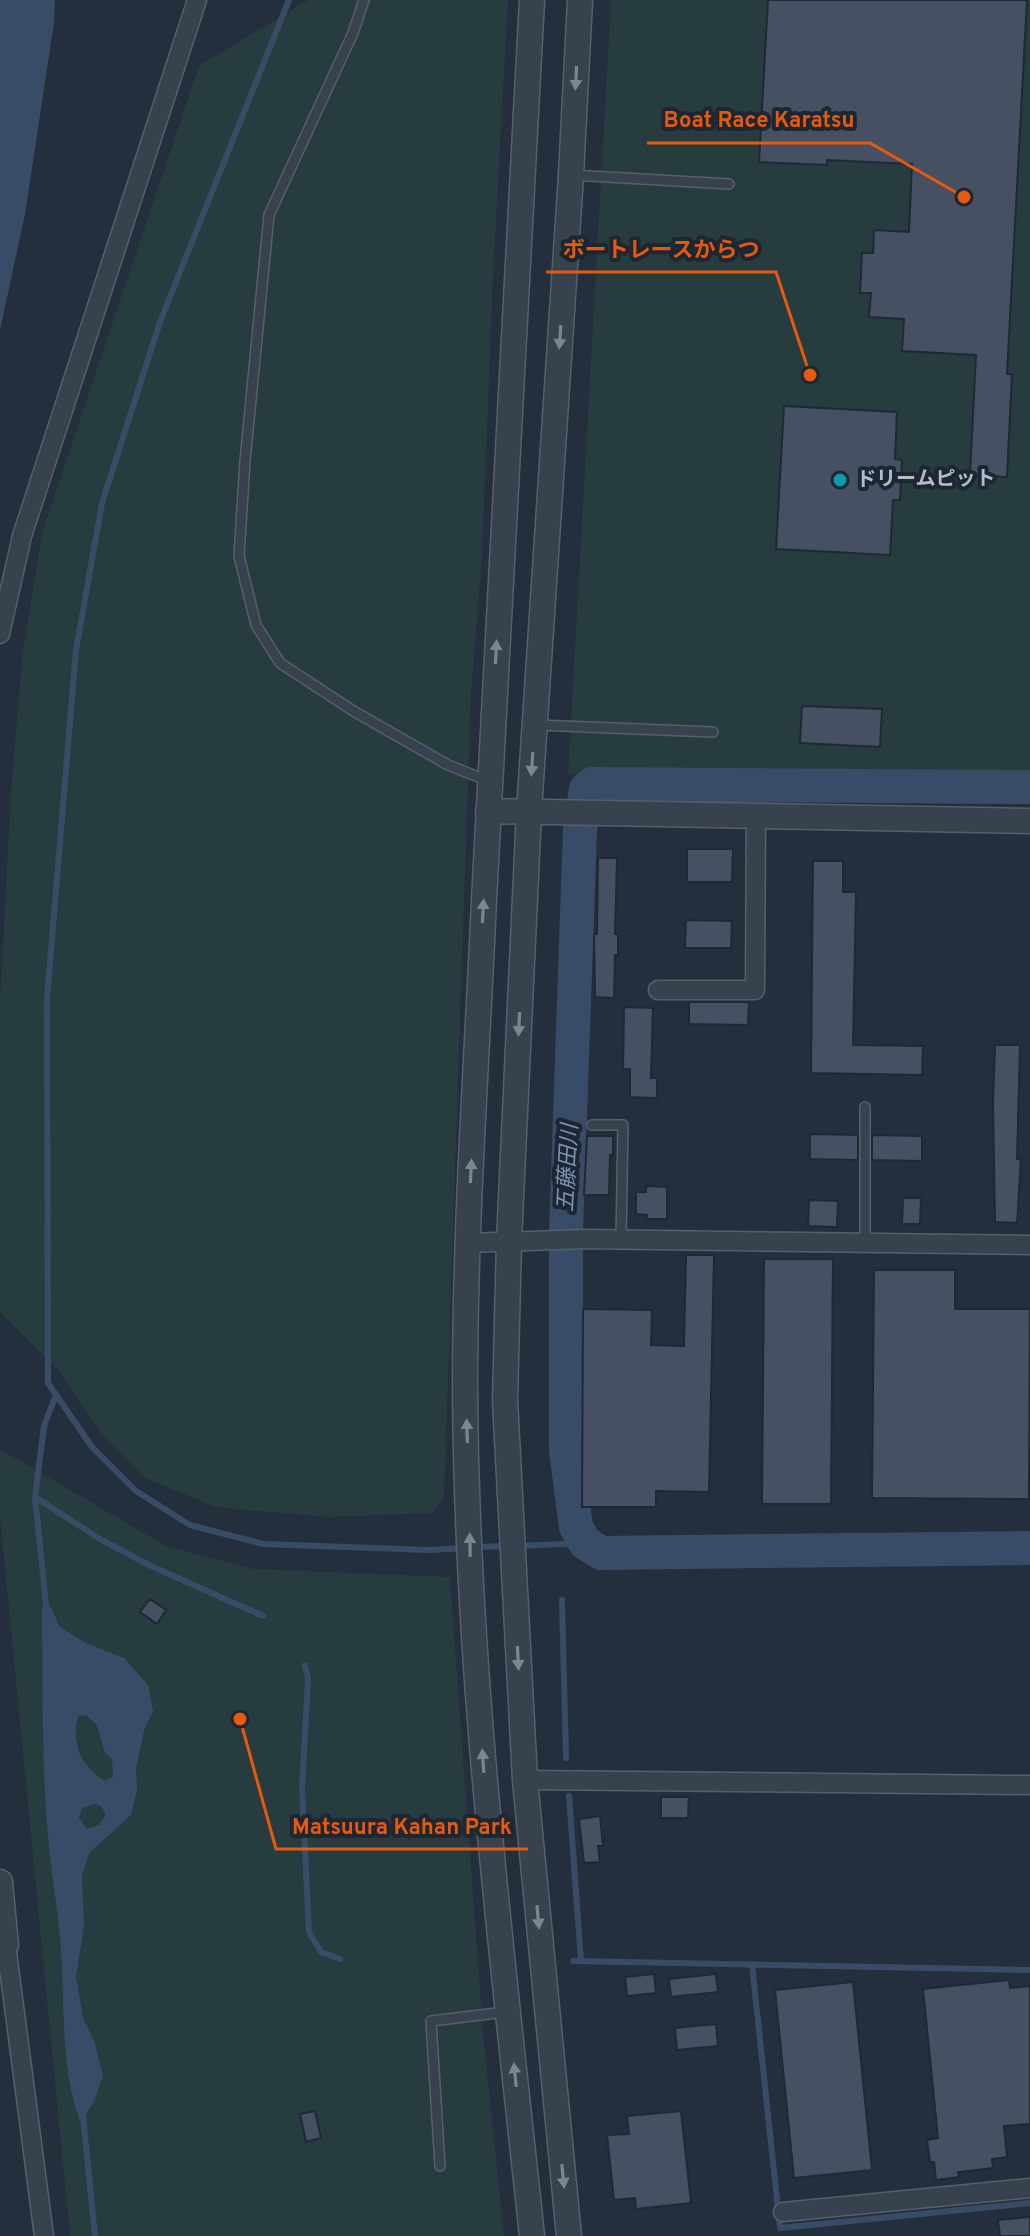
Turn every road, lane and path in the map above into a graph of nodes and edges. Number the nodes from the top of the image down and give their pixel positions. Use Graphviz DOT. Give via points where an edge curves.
graph roads {
  1 [pos="197,0"];
  2 [pos="364,0"];
  3 [pos="532,0"];
  4 [pos="580,0"];
  5 [pos="571,175"];
  6 [pos="729,184"];
  7 [pos="0,634"];
  8 [pos="535,725"];
  9 [pos="713,732"];
  10 [pos="490,781"];
  11 [pos="488,811"];
  12 [pos="529,811"];
  13 [pos="756,816"];
  14 [pos="1030,821"];
  15 [pos="658,990"];
  16 [pos="865,1107"];
  17 [pos="592,1125"];
  18 [pos="621,1239"];
  19 [pos="509,1241"];
  20 [pos="468,1243"];
  21 [pos="865,1243"];
  22 [pos="1030,1245"];
  23 [pos="525,1780"];
  24 [pos="1030,1785"];
  25 [pos="0,1882"];
  26 [pos="6,1945"];
  27 [pos="508,2011"];
  28 [pos="440,2166"];
  29 [pos="1030,2188"];
  30 [pos="783,2212"];
  31 [pos="44,2236"];
  32 [pos="532,2236"];
  33 [pos="569,2236"];
  1 -- 7 [label="street" via="22,536"];
  2 -- 10 [label="lane" via="269,215 239,556 256,625 280,663 448,765"];
  10 -- 3 [label="street, one-way"];
  4 -- 5 [label="street, one-way"];
  5 -- 6 [label="lane"];
  5 -- 8 [label="street, one-way"];
  8 -- 9 [label="lane"];
  8 -- 12 [label="street, one-way"];
  10 -- 11 [label="street"];
  11 -- 12 [label="street"];
  20 -- 11 [label="street, one-way"];
  12 -- 13 [label="street"];
  12 -- 19 [label="street, one-way"];
  13 -- 14 [label="street"];
  13 -- 15 [label="street" via="755,990"];
  16 -- 21 [label="lane"];
  17 -- 18 [label="lane" via="623,1125"];
  18 -- 19 [label="street"];
  18 -- 21 [label="street"];
  19 -- 20 [label="street"];
  19 -- 23 [label="street, one-way" via="505,1400"];
  27 -- 20 [label="street, one-way" via="471,1581 465,1384"];
  21 -- 22 [label="street"];
  23 -- 24 [label="street"];
  23 -- 33 [label="street, one-way"];
  25 -- 26 [label="street"];
  26 -- 31 [label="street"];
  27 -- 28 [label="lane" via="431,2021"];
  32 -- 27 [label="street, one-way"];
  29 -- 30 [label="street"];
}
